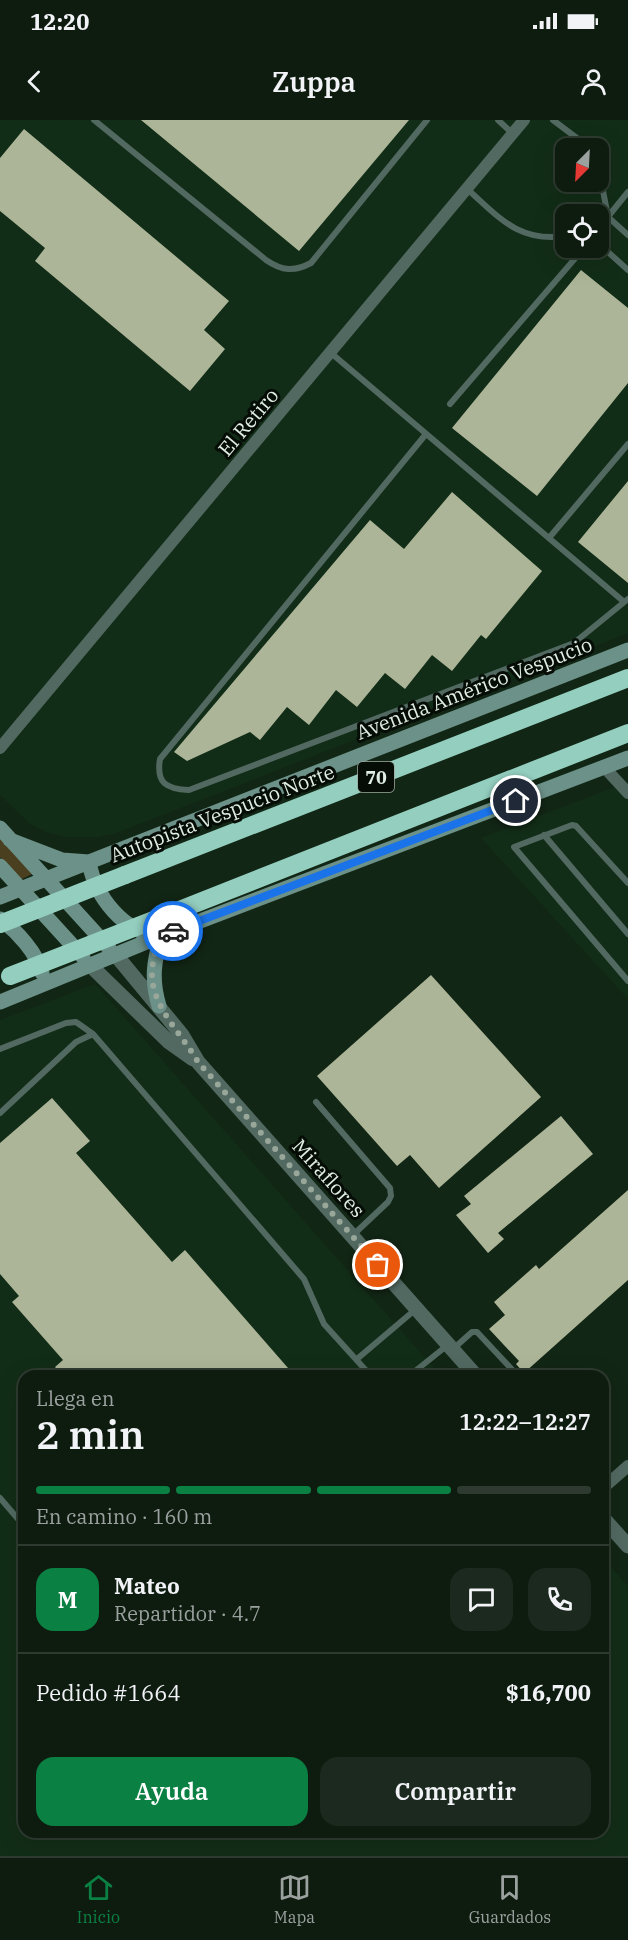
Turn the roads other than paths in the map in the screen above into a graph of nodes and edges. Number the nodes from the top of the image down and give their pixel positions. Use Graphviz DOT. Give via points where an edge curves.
graph roads {
  1 [pos="94,120"];
  2 [pos="427,120"];
  3 [pos="498,120"];
  4 [pos="524,120"];
  5 [pos="553,120"];
  6 [pos="513,134"];
  7 [pos="577,138"];
  8 [pos="466,188"];
  9 [pos="628,192"];
  10 [pos="609,216"];
  11 [pos="609,218"];
  12 [pos="628,235"];
  13 [pos="555,237"];
  14 [pos="609,253"];
  15 [pos="575,258"];
  16 [pos="628,270"];
  17 [pos="331,353"];
  18 [pos="450,404"];
  19 [pos="426,434"];
  20 [pos="628,444"];
  21 [pos="549,538"];
  22 [pos="626,600"];
  23 [pos="628,650"];
  24 [pos="628,678"];
  25 [pos="628,733"];
  26 [pos="0,748"];
  27 [pos="628,758"];
  28 [pos="604,767"];
  29 [pos="628,793"];
  30 [pos="5,834"];
  31 [pos="543,835"];
  32 [pos="89,862"];
  33 [pos="0,866"];
  34 [pos="46,879"];
  35 [pos="628,883"];
  36 [pos="21,889"];
  37 [pos="0,897"];
  38 [pos="0,919"];
  39 [pos="0,924"];
  40 [pos="628,934"];
  41 [pos="160,936"];
  42 [pos="115,954"];
  43 [pos="90,965"];
  44 [pos="5,978"];
  45 [pos="628,981"];
  46 [pos="42,985"];
  47 [pos="0,1002"];
  48 [pos="159,1005"];
  49 [pos="93,1034"];
  50 [pos="0,1049"];
  51 [pos="198,1062"];
  52 [pos="315,1102"];
  53 [pos="0,1113"];
  54 [pos="352,1236"];
  55 [pos="417,1309"];
  56 [pos="451,1347"];
  57 [pos="357,1359"];
  58 [pos="366,1370"];
  59 [pos="418,1370"];
  60 [pos="471,1370"];
  61 [pos="512,1370"];
  62 [pos="628,1466"];
  63 [pos="609,1483"];
  64 [pos="0,1498"];
  65 [pos="18,1519"];
  66 [pos="609,1525"];
  67 [pos="628,1546"];
  1 -- 2 [label="lane" via="266,260 288,270 311,263"];
  3 -- 6 [label="lane"];
  4 -- 6 [label="street, El Retiro"];
  5 -- 7 [label="lane"];
  6 -- 8 [label="street, El Retiro"];
  8 -- 13 [label="lane" via="516,230 540,238"];
  8 -- 17 [label="street, El Retiro"];
  9 -- 10 [label="lane"];
  11 -- 12 [label="lane"];
  14 -- 16 [label="lane"];
  15 -- 18 [label="lane"];
  17 -- 19 [label="lane"];
  17 -- 26 [label="street, El Retiro"];
  19 -- 21 [label="lane"];
  19 -- 22 [label="lane" via="160,759 158,770 164,783 173,790 189,790 574,643"];
  20 -- 21 [label="lane"];
  21 -- 22 [label="lane"];
  23 -- 32 [label="main road, Avenida Américo Vespucio"];
  24 -- 39 [label="highway, Autopista Vespucio Norte / 70, bridge"];
  25 -- 44 [label="highway, bridge"];
  27 -- 28 [label="main road"];
  28 -- 29 [label="street"];
  28 -- 41 [label="main road"];
  30 -- 32 [label="main road" via="62,860"];
  30 -- 34 [label="main road, Miraflores"];
  31 -- 35 [label="lane" via="572,825 580,828"];
  31 -- 40 [label="lane"];
  31 -- 45 [label="lane" via="516,844 515,850"];
  32 -- 34 [label="main road, Avenida Américo Vespucio"];
  32 -- 41 [label="main road" via="102,897 125,922 140,932"];
  33 -- 36 [label="main road, Miraflores"];
  34 -- 36 [label="main road, Avenida Américo Vespucio"];
  34 -- 42 [label="main road, Miraflores"];
  36 -- 37 [label="main road, Avenida Américo Vespucio"];
  36 -- 43 [label="main road, Miraflores"];
  38 -- 46 [label="main road" via="37,958"];
  41 -- 42 [label="main road"];
  41 -- 48 [label="main road" via="152,970"];
  42 -- 43 [label="main road"];
  42 -- 48 [label="street, Miraflores"];
  43 -- 46 [label="main road"];
  43 -- 51 [label="street, Miraflores" via="169,1042"];
  46 -- 47 [label="main road"];
  48 -- 51 [label="street, Miraflores"];
  49 -- 50 [label="lane" via="76,1022 66,1023"];
  49 -- 53 [label="lane" via="76,1042"];
  49 -- 57 [label="lane" via="304,1279 324,1324"];
  51 -- 54 [label="street, Miraflores"];
  52 -- 54 [label="lane" via="390,1188 388,1202"];
  54 -- 55 [label="street, Miraflores"];
  55 -- 56 [label="street, Miraflores"];
  55 -- 57 [label="lane"];
  56 -- 59 [label="lane"];
  56 -- 60 [label="street, Miraflores"];
  56 -- 61 [label="lane" via="477,1332"];
  57 -- 58 [label="lane"];
  62 -- 63 [label="street"];
  64 -- 65 [label="lane"];
  66 -- 67 [label="street"];
}
